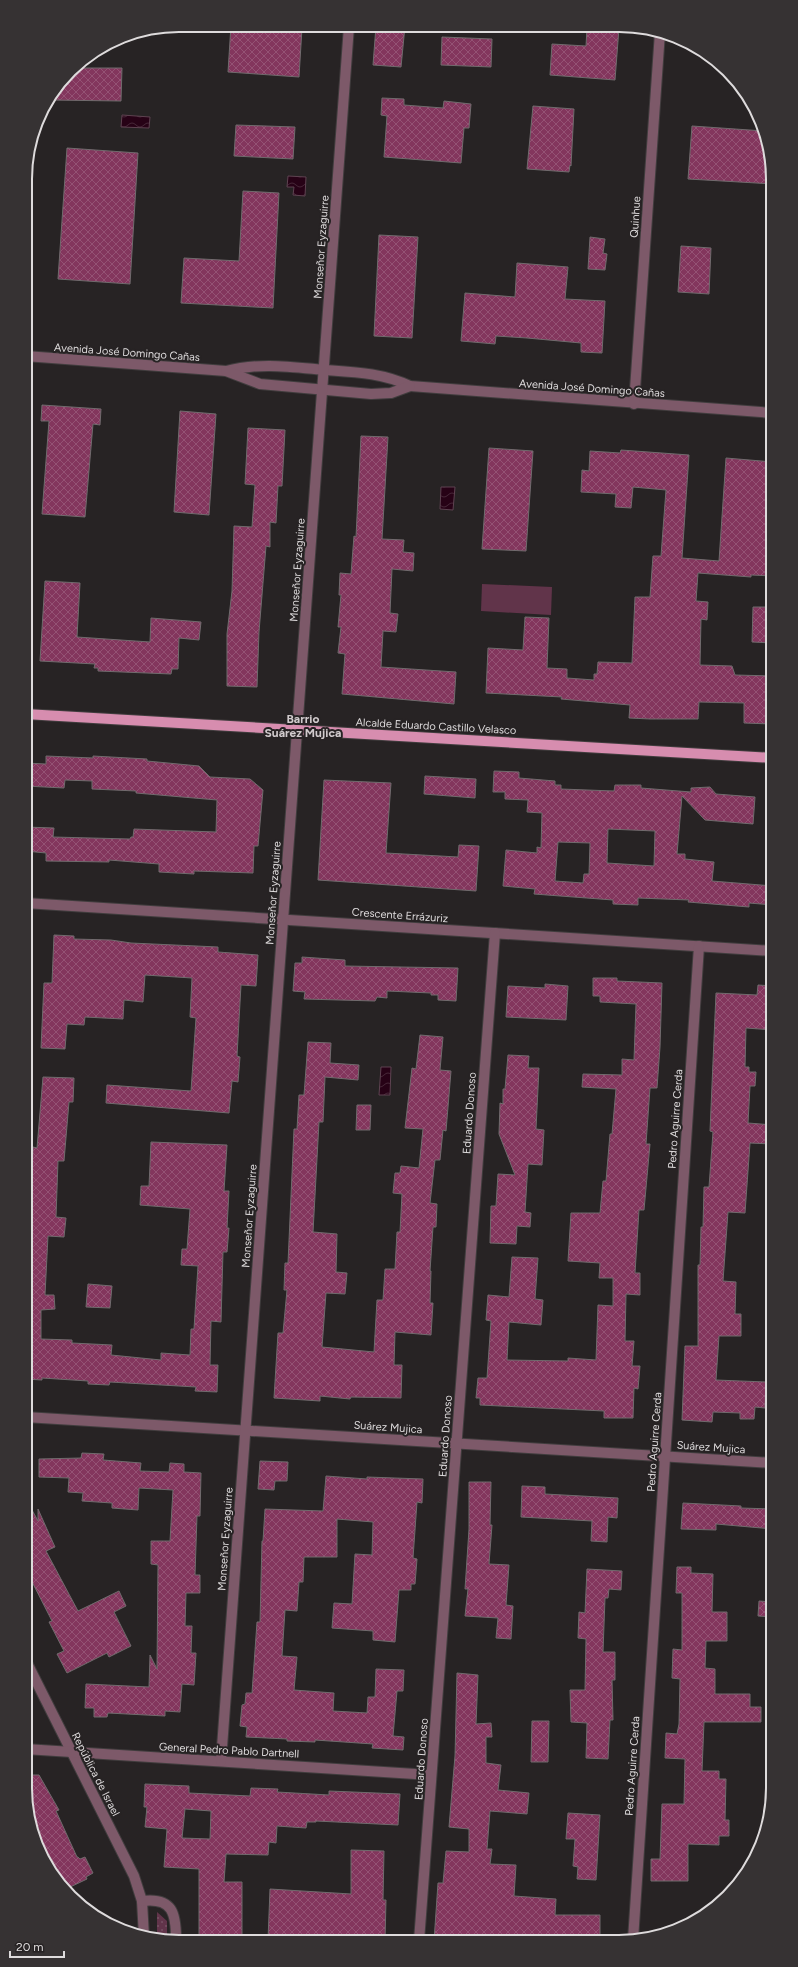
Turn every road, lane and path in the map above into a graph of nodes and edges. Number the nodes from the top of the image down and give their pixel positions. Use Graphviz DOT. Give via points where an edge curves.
graph roads {
  1 [pos="349,32"];
  2 [pos="660,38"];
  3 [pos="32,357"];
  4 [pos="324,370"];
  5 [pos="226,371"];
  6 [pos="410,386"];
  7 [pos="323,390"];
  8 [pos="634,404"];
  9 [pos="766,413"];
  10 [pos="32,714"];
  11 [pos="298,730"];
  12 [pos="766,758"];
  13 [pos="32,903"];
  14 [pos="284,920"];
  15 [pos="495,933"];
  16 [pos="699,946"];
  17 [pos="766,951"];
  18 [pos="32,1417"];
  19 [pos="246,1431"];
  20 [pos="456,1444"];
  21 [pos="665,1457"];
  22 [pos="766,1463"];
  23 [pos="32,1673"];
  24 [pos="32,1750"];
  25 [pos="72,1753"];
  26 [pos="221,1762"];
  27 [pos="432,1775"];
  28 [pos="142,1901"];
  29 [pos="144,1931"];
  30 [pos="176,1935"];
  31 [pos="419,1935"];
  32 [pos="633,1935"];
  1 -- 4 [label="street, Monseñor Eyzaguirre"];
  2 -- 8 [label="street, Quinhue"];
  3 -- 5 [label="street, Avenida José Domingo Cañas"];
  4 -- 5 [label="street, Avenida José Domingo Cañas" via="261,365"];
  4 -- 6 [label="street, Avenida José Domingo Cañas" via="374,374"];
  4 -- 7 [label="street, Monseñor Eyzaguirre"];
  5 -- 7 [label="street, Avenida José Domingo Cañas" via="260,384"];
  6 -- 7 [label="street, Avenida José Domingo Cañas" via="382,395"];
  6 -- 8 [label="street, Avenida José Domingo Cañas"];
  7 -- 11 [label="street, Monseñor Eyzaguirre"];
  8 -- 9 [label="street, Avenida José Domingo Cañas"];
  10 -- 11 [label="main road, Alcalde Eduardo Castillo Velasco"];
  11 -- 12 [label="main road, Alcalde Eduardo Castillo Velasco"];
  11 -- 14 [label="street, Monseñor Eyzaguirre"];
  13 -- 14 [label="street, Crescente Errázuriz"];
  14 -- 15 [label="street, Crescente Errázuriz"];
  14 -- 19 [label="street, Monseñor Eyzaguirre"];
  15 -- 16 [label="street, Crescente Errázuriz"];
  15 -- 20 [label="street, Eduardo Donoso"];
  16 -- 17 [label="street, Crescente Errázuriz"];
  16 -- 21 [label="street, Pedro Aguirre Cerda"];
  18 -- 19 [label="street, Suárez Mujica"];
  19 -- 20 [label="street, Suárez Mujica"];
  19 -- 26 [label="street, Monseñor Eyzaguirre"];
  20 -- 21 [label="street, Suárez Mujica"];
  20 -- 27 [label="street, Eduardo Donoso"];
  21 -- 22 [label="street, Suárez Mujica"];
  21 -- 32 [label="street, Pedro Aguirre Cerda"];
  23 -- 25 [label="street, República de Israel"];
  24 -- 25 [label="street, General Pedro Pablo Dartnell"];
  25 -- 26 [label="street, General Pedro Pablo Dartnell"];
  25 -- 28 [label="street, República de Israel" via="134,1876"];
  26 -- 27 [label="street, General Pedro Pablo Dartnell"];
  27 -- 31 [label="street, Eduardo Donoso"];
  28 -- 29 [label="street, República de Israel"];
  28 -- 30 [label="street" via="163,1902 169,1907 174,1914"];
}
